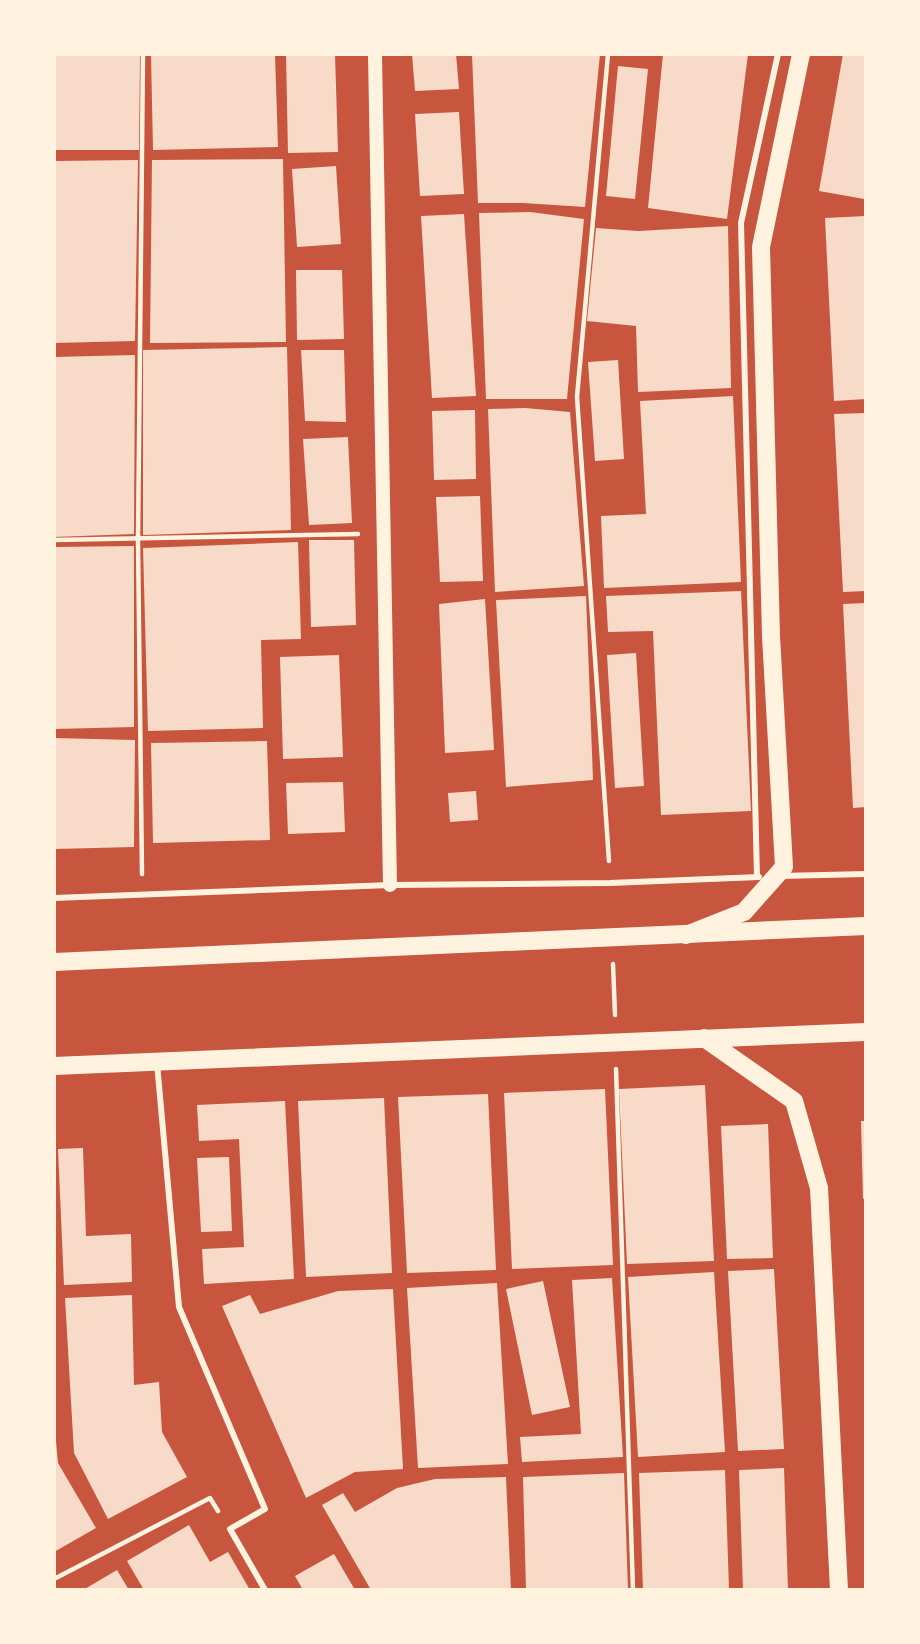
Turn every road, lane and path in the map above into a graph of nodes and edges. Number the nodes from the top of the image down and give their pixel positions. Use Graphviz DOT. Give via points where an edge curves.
graph roads {
  1 [pos="143,54"];
  2 [pos="375,54"];
  3 [pos="608,54"];
  4 [pos="778,54"];
  5 [pos="801,54"];
  6 [pos="384,533"];
  7 [pos="54,540"];
  8 [pos="138,540"];
  9 [pos="866,874"];
  10 [pos="757,877"];
  11 [pos="610,883"];
  12 [pos="390,885"];
  13 [pos="142,896"];
  14 [pos="54,898"];
  15 [pos="866,926"];
  16 [pos="686,935"];
  17 [pos="613,952"];
  18 [pos="54,962"];
  19 [pos="615,1021"];
  20 [pos="866,1032"];
  21 [pos="705,1038"];
  22 [pos="156,1054"];
  23 [pos="616,1063"];
  24 [pos="54,1066"];
  25 [pos="230,1529"];
  26 [pos="54,1579"];
  27 [pos="265,1590"];
  28 [pos="633,1590"];
  29 [pos="839,1590"];
  1 -- 8 [label="path"];
  2 -- 6 [label="main road"];
  3 -- 11 [label="path" via="577,397"];
  4 -- 10 [label="street" via="741,223"];
  5 -- 16 [label="main road" via="763,235 771,636 784,867 744,912"];
  6 -- 8 [label="path"];
  6 -- 12 [label="main road"];
  7 -- 8 [label="path"];
  8 -- 13 [label="path"];
  9 -- 10 [label="street"];
  10 -- 11 [label="street"];
  11 -- 12 [label="street"];
  12 -- 13 [label="street"];
  13 -- 14 [label="street"];
  15 -- 16 [label="main road"];
  16 -- 18 [label="main road"];
  17 -- 19 [label="path"];
  20 -- 21 [label="main road"];
  21 -- 24 [label="main road"];
  21 -- 29 [label="main road" via="794,1101 819,1188"];
  22 -- 25 [label="street" via="179,1307 265,1510"];
  23 -- 28 [label="path"];
  25 -- 26 [label="path" via="210,1498"];
  25 -- 27 [label="street"];
}
